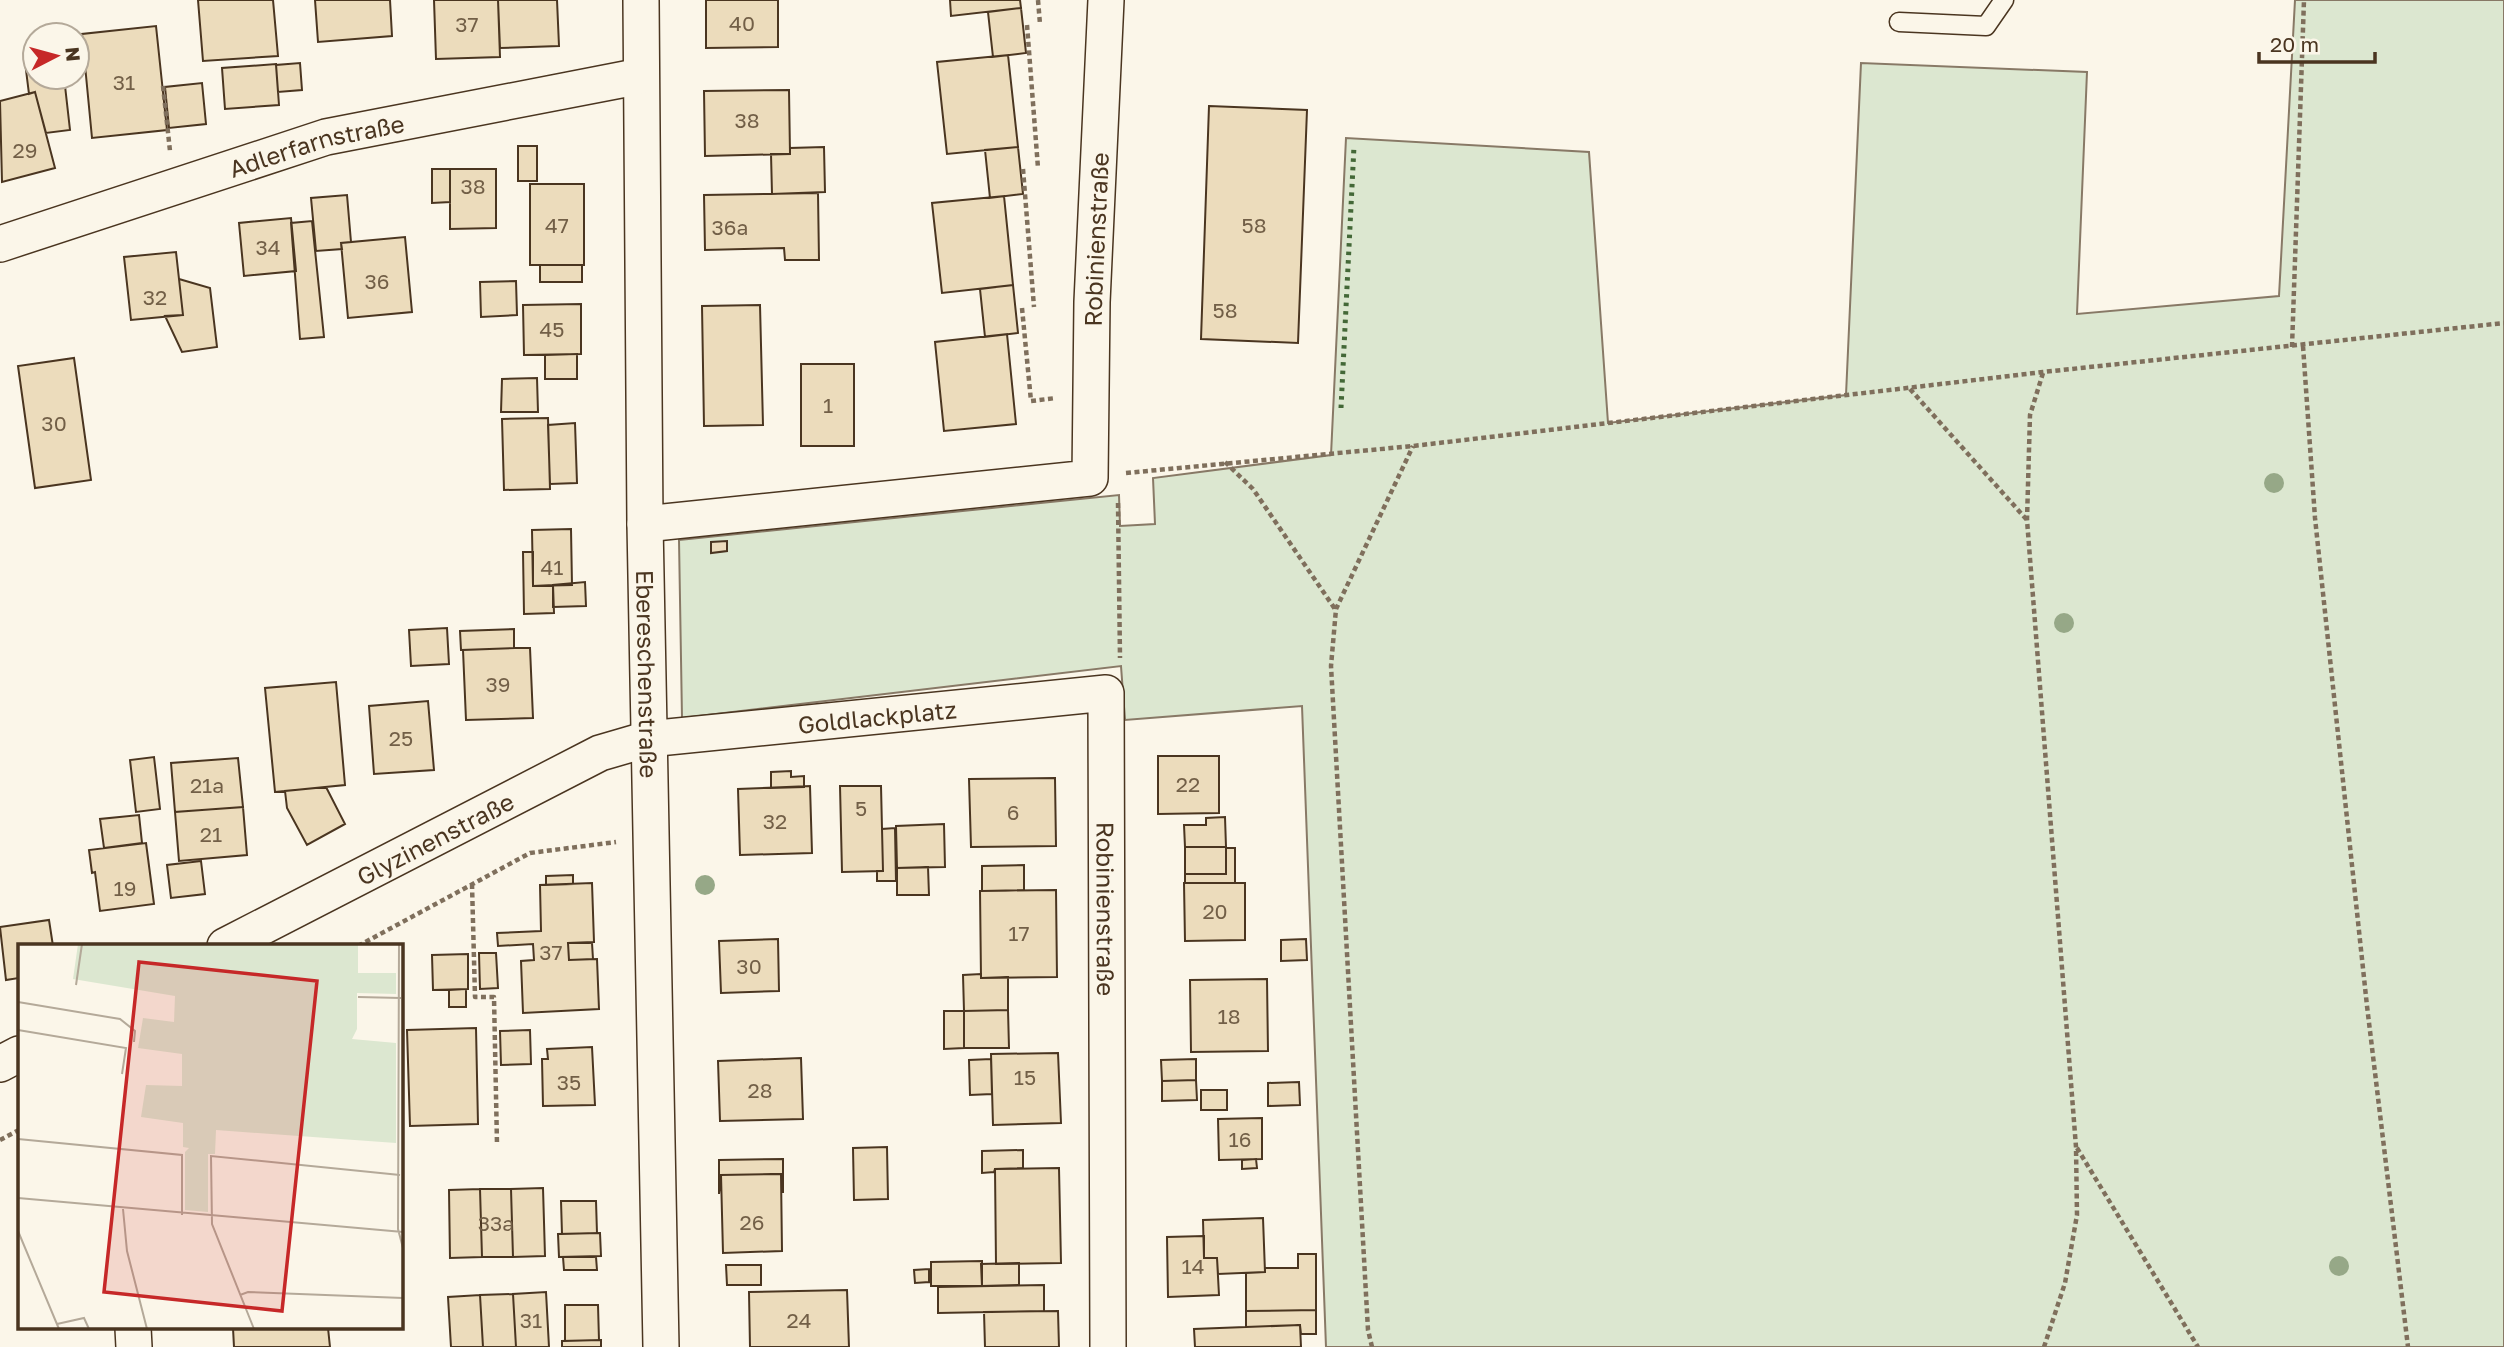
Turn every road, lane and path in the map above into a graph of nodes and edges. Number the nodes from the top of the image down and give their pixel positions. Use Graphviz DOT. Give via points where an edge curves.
graph roads {
  1 [pos="641,0"];
  2 [pos="1038,0"];
  3 [pos="1106,0"];
  4 [pos="2004,0"];
  5 [pos="2304,0"];
  6 [pos="1899,22"];
  7 [pos="1040,24"];
  8 [pos="1027,25"];
  9 [pos="641,76"];
  10 [pos="163,86"];
  11 [pos="1038,168"];
  12 [pos="1023,170"];
  13 [pos="174,186"];
  14 [pos="0,244"];
  15 [pos="1034,307"];
  16 [pos="1022,308"];
  17 [pos="2504,323"];
  18 [pos="2303,345"];
  19 [pos="2292,347"];
  20 [pos="2043,372"];
  21 [pos="1910,388"];
  22 [pos="1091,395"];
  23 [pos="1413,446"];
  24 [pos="1225,462"];
  25 [pos="1104,476"];
  26 [pos="1118,501"];
  27 [pos="2027,520"];
  28 [pos="645,524"];
  29 [pos="1336,609"];
  30 [pos="1105,693"];
  31 [pos="648,739"];
  32 [pos="650,838"];
  33 [pos="472,884"];
  34 [pos="229,944"];
  35 [pos="362,944"];
  36 [pos="18,1055"];
  37 [pos="0,1064"];
  38 [pos="18,1131"];
  39 [pos="0,1140"];
  40 [pos="497,1144"];
  41 [pos="2077,1147"];
  42 [pos="660,1347"];
  43 [pos="1108,1347"];
  44 [pos="1372,1347"];
  45 [pos="2044,1347"];
  46 [pos="2198,1347"];
  47 [pos="2408,1347"];
  1 -- 9 [label="street, Ebereschenstraße"];
  2 -- 7 [label="path"];
  3 -- 22 [label="street, Robinienstraße"];
  4 -- 6 [label="lane" via="1986,26"];
  5 -- 19 [label="path"];
  8 -- 11 [label="path"];
  9 -- 13 [label="street, Adlerfarnstraße" via="326,137"];
  9 -- 28 [label="street, Ebereschenstraße"];
  10 -- 13 [label="path"];
  12 -- 15 [label="path"];
  13 -- 14 [label="street, Adlerfarnstraße"];
  16 -- 22 [label="path" via="1031,401"];
  17 -- 18 [label="path"];
  18 -- 19 [label="path"];
  18 -- 47 [label="path" via="2315,518"];
  19 -- 20 [label="path"];
  20 -- 21 [label="path"];
  20 -- 27 [label="path" via="2030,415"];
  21 -- 23 [label="path"];
  21 -- 27 [label="path"];
  22 -- 25 [label="street, Robinienstraße"];
  23 -- 24 [label="path"];
  23 -- 29 [label="path"];
  24 -- 25 [label="path"];
  24 -- 29 [label="path" via="1253,489"];
  25 -- 28 [label="street"];
  26 -- 30 [label="path" via="1120,674"];
  27 -- 41 [label="path"];
  28 -- 31 [label="street, Ebereschenstraße"];
  29 -- 44 [label="path" via="1331,666"];
  30 -- 31 [label="street, Goldlackplatz"];
  30 -- 43 [label="street, Robinienstraße"];
  31 -- 32 [label="street, Ebereschenstraße"];
  31 -- 34 [label="street, Glyzinenstraße" via="600,753"];
  32 -- 33 [label="path" via="530,853"];
  32 -- 42 [label="street, Ebereschenstraße"];
  33 -- 35 [label="path"];
  33 -- 40 [label="path" via="475,997 494,997"];
  36 -- 37 [label="street"];
  38 -- 39 [label="path"];
  41 -- 45 [label="path" via="2077,1214 2066,1283"];
  41 -- 46 [label="path"];
}
